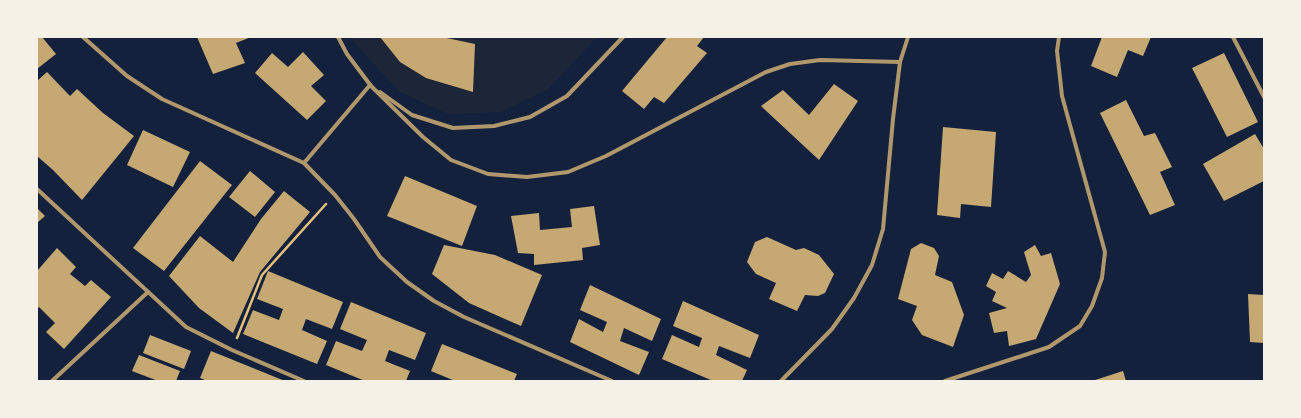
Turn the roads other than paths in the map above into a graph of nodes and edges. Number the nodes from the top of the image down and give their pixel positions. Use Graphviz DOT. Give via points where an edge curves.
graph roads {
  1 [pos="83,37"];
  2 [pos="338,37"];
  3 [pos="623,37"];
  4 [pos="908,37"];
  5 [pos="1059,37"];
  6 [pos="1233,37"];
  7 [pos="900,62"];
  8 [pos="370,85"];
  9 [pos="1264,96"];
  10 [pos="304,163"];
  11 [pos="37,189"];
  12 [pos="148,292"];
  13 [pos="52,381"];
  14 [pos="304,381"];
  15 [pos="612,381"];
  16 [pos="781,381"];
  17 [pos="945,381"];
  1 -- 10 [label="street" via="127,76 162,99"];
  2 -- 8 [label="street"];
  3 -- 8 [label="street" via="567,96 530,117 494,126 452,128 412,115"];
  4 -- 7 [label="street"];
  5 -- 17 [label="street" via="1057,51 1062,96 1105,252 1102,278 1092,306 1080,326 1049,347"];
  6 -- 9 [label="street"];
  7 -- 8 [label="street" via="820,60 790,64 766,72 606,156 568,172 528,177 488,174 451,160 423,137"];
  7 -- 16 [label="street" via="883,229 872,265 854,298 832,329"];
  8 -- 10 [label="street"];
  10 -- 15 [label="street" via="335,195 380,257 407,282 434,301 464,317"];
  11 -- 12 [label="street"];
  12 -- 13 [label="street"];
  12 -- 14 [label="street" via="186,326 232,350"];
}
